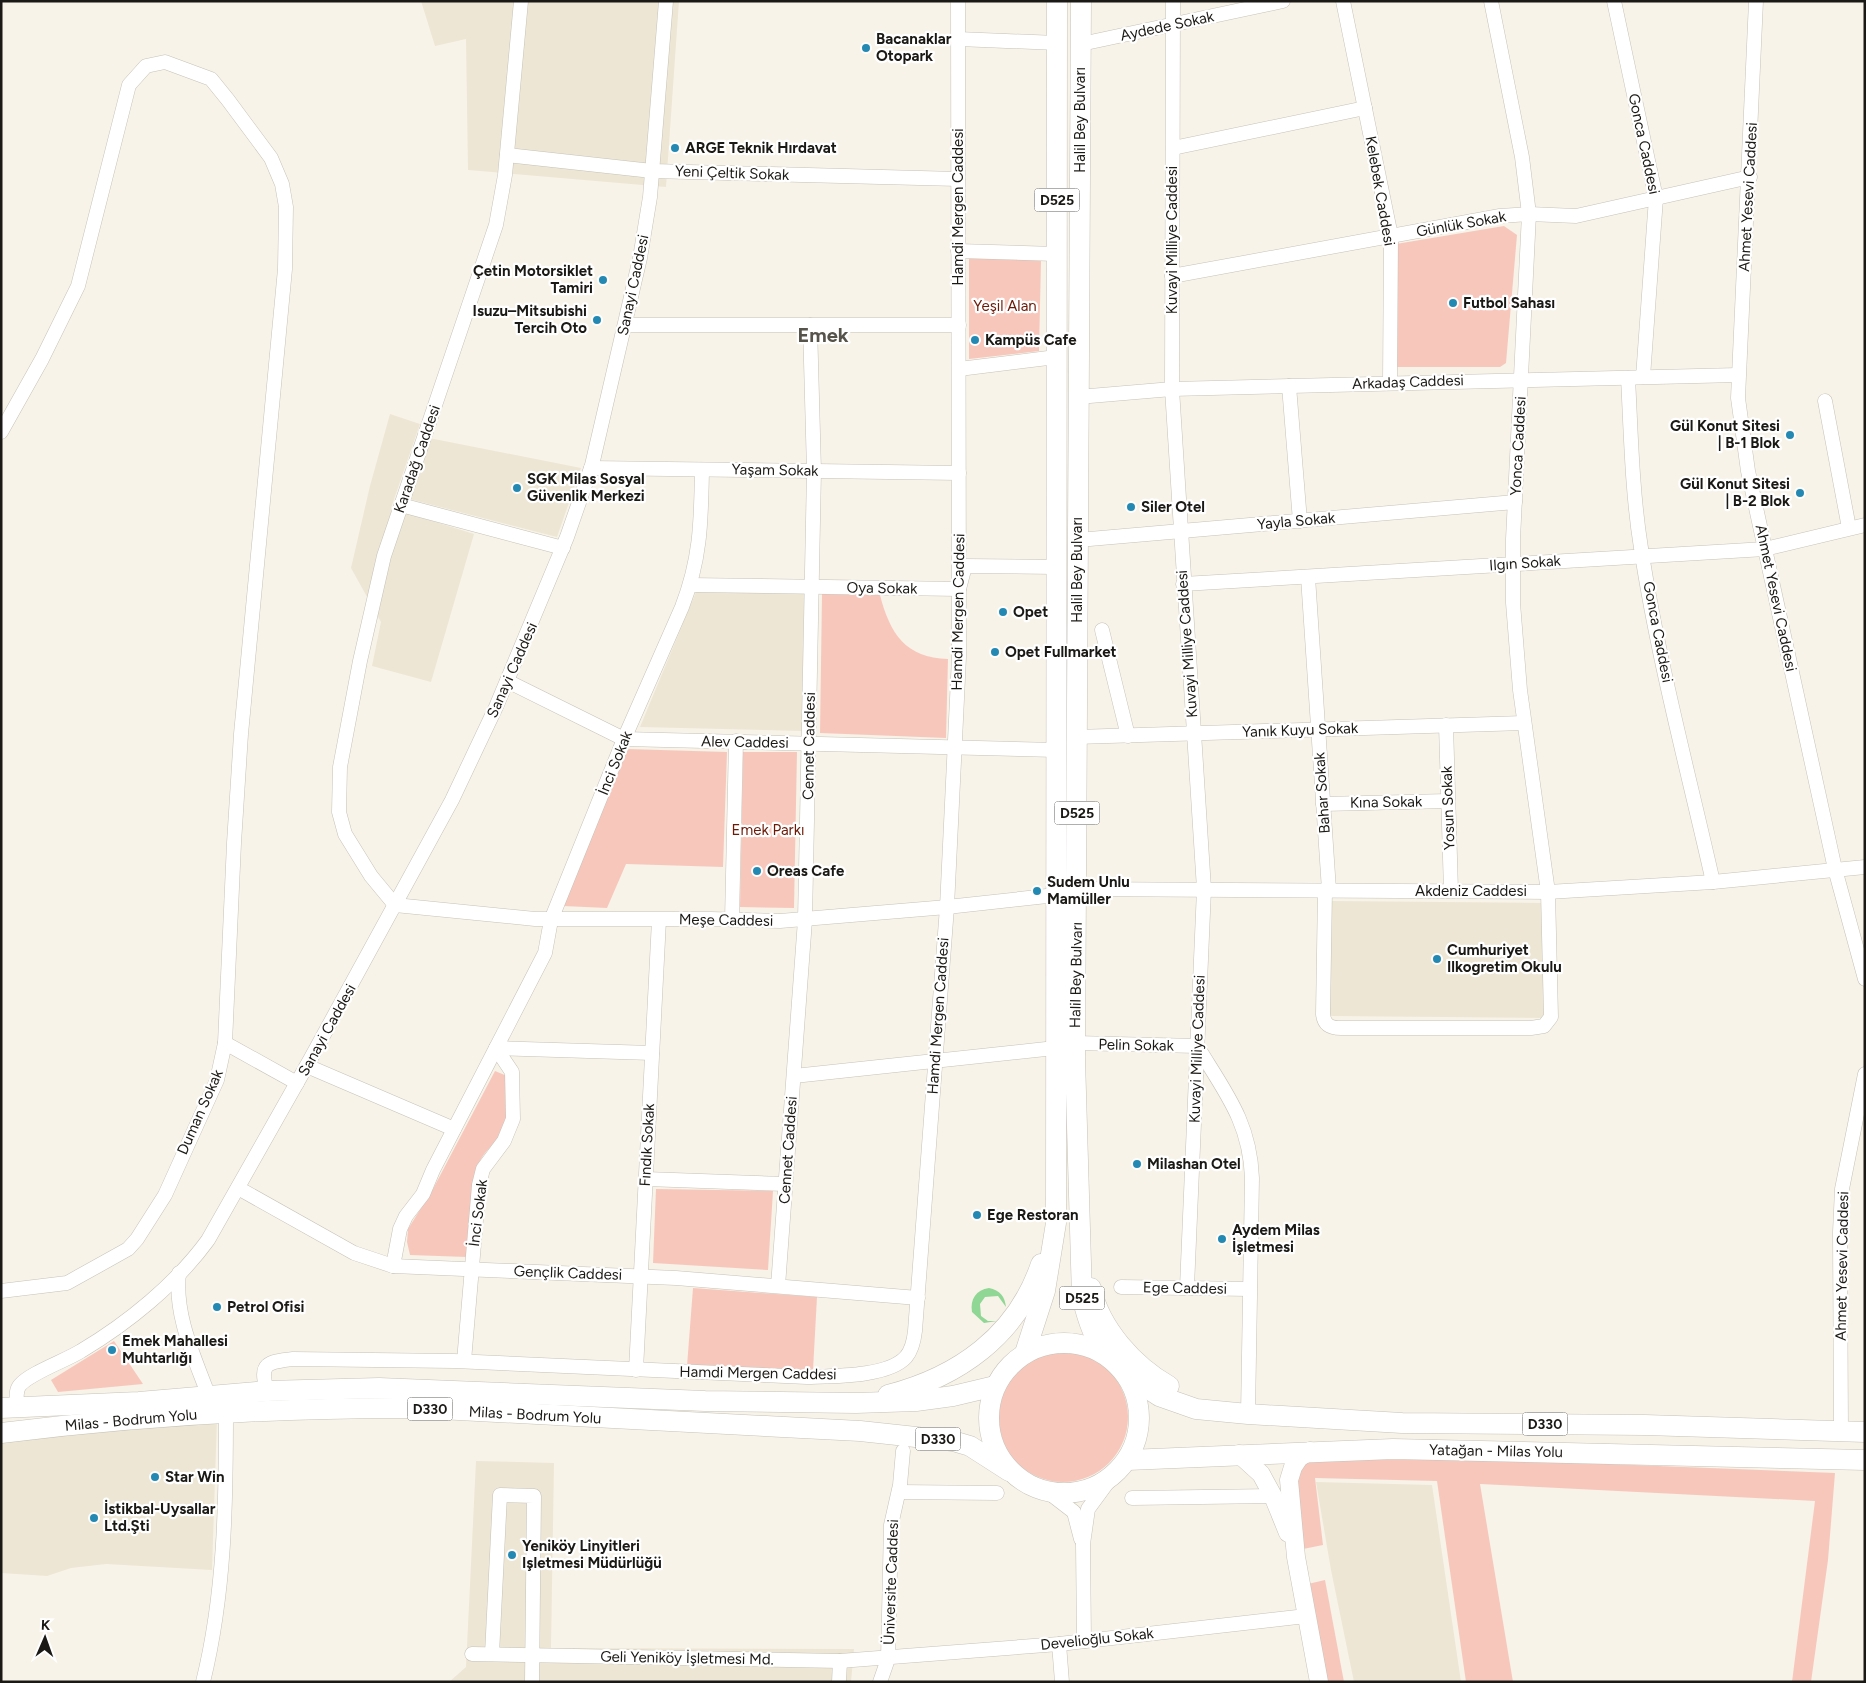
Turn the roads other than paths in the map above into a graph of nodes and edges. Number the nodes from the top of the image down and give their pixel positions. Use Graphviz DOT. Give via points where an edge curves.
graph roads {
  1 [pos="521,1"];
  2 [pos="666,1"];
  3 [pos="958,1"];
  4 [pos="1057,1"];
  5 [pos="1081,1"];
  6 [pos="1173,1"];
  7 [pos="1283,1"];
  8 [pos="1343,1"];
  9 [pos="1491,1"];
  10 [pos="1614,1"];
  11 [pos="1756,1"];
  12 [pos="1173,24"];
  13 [pos="958,39"];
  14 [pos="1057,43"];
  15 [pos="1081,44"];
  16 [pos="1365,108"];
  17 [pos="1173,148"];
  18 [pos="507,155"];
  19 [pos="652,171"];
  20 [pos="1750,177"];
  21 [pos="958,179"];
  22 [pos="1656,198"];
  23 [pos="1529,214"];
  24 [pos="1391,236"];
  25 [pos="958,251"];
  26 [pos="1056,254"];
  27 [pos="1172,276"];
  28 [pos="625,325"];
  29 [pos="810,325"];
  30 [pos="958,325"];
  31 [pos="1056,357"];
  32 [pos="958,369"];
  33 [pos="1738,375"];
  34 [pos="1643,377"];
  35 [pos="1628,378"];
  36 [pos="1522,379"];
  37 [pos="1390,383"];
  38 [pos="1289,386"];
  39 [pos="1172,389"];
  40 [pos="1078,397"];
  41 [pos="1825,401"];
  42 [pos="1,432"];
  43 [pos="591,468"];
  44 [pos="702,470"];
  45 [pos="814,471"];
  46 [pos="959,473"];
  47 [pos="1515,502"];
  48 [pos="401,505"];
  49 [pos="1300,521"];
  50 [pos="1865,525"];
  51 [pos="1849,528"];
  52 [pos="1180,532"];
  53 [pos="1078,540"];
  54 [pos="563,548"];
  55 [pos="1765,549"];
  56 [pos="1643,556"];
  57 [pos="1513,564"];
  58 [pos="1056,567"];
  59 [pos="1308,577"];
  60 [pos="1183,584"];
  61 [pos="690,585"];
  62 [pos="812,587"];
  63 [pos="959,588"];
  64 [pos="1102,630"];
  65 [pos="507,681"];
  66 [pos="1524,723"];
  67 [pos="1446,725"];
  68 [pos="1318,729"];
  69 [pos="1193,733"];
  70 [pos="1128,736"];
  71 [pos="1076,737"];
  72 [pos="624,739"];
  73 [pos="736,741"];
  74 [pos="809,743"];
  75 [pos="955,747"];
  76 [pos="1056,750"];
  77 [pos="1448,801"];
  78 [pos="1323,804"];
  79 [pos="1865,867"];
  80 [pos="1835,869"];
  81 [pos="1713,882"];
  82 [pos="1077,889"];
  83 [pos="1204,889"];
  84 [pos="1327,890"];
  85 [pos="1451,891"];
  86 [pos="1548,892"];
  87 [pos="1056,895"];
  88 [pos="395,905"];
  89 [pos="947,907"];
  90 [pos="551,920"];
  91 [pos="659,920"];
  92 [pos="732,920"];
  93 [pos="805,920"];
  94 [pos="1865,979"];
  95 [pos="225,1043"];
  96 [pos="1076,1043"];
  97 [pos="1197,1046"];
  98 [pos="496,1048"];
  99 [pos="1055,1048"];
  100 [pos="652,1053"];
  101 [pos="935,1061"];
  102 [pos="307,1066"];
  103 [pos="1865,1074"];
  104 [pos="794,1076"];
  105 [pos="297,1083"];
  106 [pos="454,1129"];
  107 [pos="646,1179"];
  108 [pos="785,1184"];
  109 [pos="238,1188"];
  110 [pos="1056,1223"];
  111 [pos="1081,1229"];
  112 [pos="393,1266"];
  113 [pos="471,1270"];
  114 [pos="179,1273"];
  115 [pos="641,1276"];
  116 [pos="778,1286"];
  117 [pos="1121,1286"];
  118 [pos="1187,1287"];
  119 [pos="1249,1289"];
  120 [pos="1,1291"];
  121 [pos="918,1298"];
  122 [pos="1025,1353"];
  123 [pos="1111,1359"];
  124 [pos="464,1361"];
  125 [pos="636,1370"];
  126 [pos="1126,1376"];
  127 [pos="995,1386"];
  128 [pos="267,1391"];
  129 [pos="209,1397"];
  130 [pos="856,1403"];
  131 [pos="9,1408"];
  132 [pos="226,1412"];
  133 [pos="1248,1414"];
  134 [pos="1841,1431"];
  135 [pos="1865,1432"];
  136 [pos="1,1433"];
  137 [pos="903,1451"];
  138 [pos="1310,1451"];
  139 [pos="1238,1454"];
  140 [pos="1128,1460"];
  141 [pos="1865,1460"];
  142 [pos="1009,1471"];
  143 [pos="1110,1479"];
  144 [pos="898,1492"];
  145 [pos="1048,1492"];
  146 [pos="997,1493"];
  147 [pos="1273,1496"];
  148 [pos="1132,1498"];
  149 [pos="1083,1544"];
  150 [pos="1296,1557"];
  151 [pos="1306,1616"];
  152 [pos="1084,1641"];
  153 [pos="1059,1644"];
  154 [pos="472,1654"];
  155 [pos="492,1654"];
  156 [pos="533,1654"];
  157 [pos="888,1659"];
  158 [pos="840,1661"];
  159 [pos="203,1682"];
  160 [pos="532,1682"];
  161 [pos="839,1682"];
  162 [pos="880,1682"];
  163 [pos="1062,1682"];
  164 [pos="1314,1682"];
  165 [pos="1319,1682"];
  1 -- 18 [label="street, Karadağ Caddesi"];
  2 -- 19 [label="street, Sanayi Caddesi"];
  3 -- 13 [label="street, Hamdi Mergen Caddesi"];
  4 -- 14 [label="highway, Halil Bey Bulvarı / D525"];
  5 -- 15 [label="highway, Halil Bey Bulvarı / D525"];
  6 -- 12 [label="street, Kuvayi Milliye Caddesi"];
  7 -- 12 [label="street, Aydede Sokak"];
  8 -- 16 [label="street, Kelebek Caddesi"];
  9 -- 23 [label="street, Yonca Caddesi" via="1522,157"];
  10 -- 22 [label="street, Gonca Caddesi"];
  11 -- 20 [label="street, Ahmet Yesevi Caddesi"];
  12 -- 15 [label="street, Aydede Sokak"];
  12 -- 17 [label="street, Kuvayi Milliye Caddesi"];
  13 -- 14 [label="street"];
  13 -- 21 [label="street, Hamdi Mergen Caddesi"];
  14 -- 26 [label="highway, Halil Bey Bulvarı / D525"];
  15 -- 40 [label="highway, Halil Bey Bulvarı / D525"];
  16 -- 17 [label="street"];
  16 -- 24 [label="street, Kelebek Caddesi"];
  17 -- 27 [label="street, Kuvayi Milliye Caddesi"];
  18 -- 19 [label="street, Yeni Çeltik Sokak"];
  18 -- 48 [label="street, Karadağ Caddesi" via="502,199 489,250"];
  19 -- 21 [label="street, Yeni Çeltik Sokak"];
  19 -- 28 [label="street, Sanayi Caddesi" via="646,222"];
  20 -- 22 [label="street, Günlük Sokak"];
  20 -- 33 [label="street, Ahmet Yesevi Caddesi"];
  21 -- 25 [label="street, Hamdi Mergen Caddesi"];
  22 -- 23 [label="street, Günlük Sokak" via="1576,216"];
  22 -- 34 [label="street, Gonca Caddesi"];
  23 -- 24 [label="street, Günlük Sokak" via="1500,216"];
  23 -- 36 [label="street, Yonca Caddesi"];
  24 -- 27 [label="street, Günlük Sokak"];
  24 -- 37 [label="street, Kelebek Caddesi"];
  25 -- 26 [label="street"];
  25 -- 30 [label="street, Hamdi Mergen Caddesi"];
  26 -- 31 [label="highway, Halil Bey Bulvarı / D525"];
  27 -- 39 [label="street, Kuvayi Milliye Caddesi"];
  28 -- 29 [label="street"];
  28 -- 43 [label="street, Sanayi Caddesi"];
  29 -- 30 [label="street"];
  29 -- 45 [label="street, Cennet Caddesi"];
  30 -- 32 [label="street, Hamdi Mergen Caddesi"];
  31 -- 32 [label="street"];
  31 -- 58 [label="highway, Halil Bey Bulvarı / D525"];
  32 -- 46 [label="street, Hamdi Mergen Caddesi"];
  33 -- 34 [label="street, Arkadaş Caddesi"];
  33 -- 55 [label="street, Ahmet Yesevi Caddesi" via="1744,443"];
  34 -- 35 [label="street, Arkadaş Caddesi"];
  35 -- 36 [label="street, Arkadaş Caddesi"];
  35 -- 56 [label="street, Gonca Caddesi" via="1635,500"];
  36 -- 37 [label="street, Arkadaş Caddesi"];
  36 -- 47 [label="street, Yonca Caddesi"];
  37 -- 38 [label="street, Arkadaş Caddesi"];
  38 -- 39 [label="street, Arkadaş Caddesi"];
  38 -- 49 [label="street"];
  39 -- 40 [label="street, Arkadaş Caddesi"];
  39 -- 52 [label="street, Kuvayi Milliye Caddesi"];
  40 -- 53 [label="highway, Halil Bey Bulvarı / D525"];
  41 -- 51 [label="street"];
  42 -- 95 [label="street, Duman Sokak" via="78,286 129,85 146,66 165,62 211,79 271,158 282,184 286,207 285,269 242,734"];
  43 -- 44 [label="street, Yaşam Sokak"];
  43 -- 54 [label="street, Sanayi Caddesi"];
  44 -- 45 [label="street, Yaşam Sokak"];
  44 -- 61 [label="street, İnci Sokak" via="700,536"];
  45 -- 46 [label="street, Yaşam Sokak"];
  45 -- 62 [label="street, Cennet Caddesi"];
  46 -- 63 [label="street, Hamdi Mergen Caddesi"];
  47 -- 49 [label="street, Yayla Sokak"];
  47 -- 57 [label="street, Yonca Caddesi"];
  48 -- 54 [label="street"];
  48 -- 88 [label="street, Karadağ Caddesi" via="384,556 368,623 344,743 338,799 345,834 371,876"];
  49 -- 52 [label="street, Yayla Sokak"];
  50 -- 51 [label="street, Ilgın Sokak"];
  51 -- 55 [label="street, Ilgın Sokak"];
  52 -- 53 [label="street, Yayla Sokak"];
  52 -- 60 [label="street, Kuvayi Milliye Caddesi"];
  53 -- 71 [label="highway, Halil Bey Bulvarı / D525"];
  54 -- 65 [label="street, Sanayi Caddesi"];
  55 -- 56 [label="street, Ilgın Sokak"];
  55 -- 80 [label="street, Ahmet Yesevi Caddesi"];
  56 -- 57 [label="street, Ilgın Sokak"];
  56 -- 81 [label="street, Gonca Caddesi" via="1650,601"];
  57 -- 59 [label="street, Ilgın Sokak"];
  57 -- 66 [label="street, Yonca Caddesi" via="1516,652"];
  58 -- 63 [label="street" via="965,566"];
  58 -- 76 [label="highway, Halil Bey Bulvarı / D525"];
  59 -- 60 [label="street, Ilgın Sokak"];
  59 -- 68 [label="street, Bahar Sokak"];
  60 -- 69 [label="street, Kuvayi Milliye Caddesi"];
  61 -- 62 [label="street, Oya Sokak"];
  61 -- 72 [label="street, İnci Sokak"];
  62 -- 63 [label="street, Oya Sokak"];
  62 -- 74 [label="street, Cennet Caddesi"];
  63 -- 75 [label="street, Hamdi Mergen Caddesi"];
  64 -- 70 [label="street, Halil Bey Bulvarı"];
  65 -- 72 [label="street, Alev Caddesi"];
  65 -- 88 [label="street, Sanayi Caddesi" via="452,800"];
  66 -- 67 [label="street, Yanık Kuyu Sokak"];
  66 -- 86 [label="street, Yonca Caddesi"];
  67 -- 68 [label="street, Yanık Kuyu Sokak"];
  67 -- 77 [label="street, Yosun Sokak"];
  68 -- 69 [label="street, Yanık Kuyu Sokak"];
  68 -- 78 [label="street, Bahar Sokak"];
  69 -- 70 [label="street, Yanık Kuyu Sokak"];
  69 -- 83 [label="street, Kuvayi Milliye Caddesi"];
  70 -- 71 [label="street, Yanık Kuyu Sokak"];
  71 -- 82 [label="highway, Halil Bey Bulvarı / D525"];
  72 -- 73 [label="street, Alev Caddesi"];
  72 -- 90 [label="street, İnci Sokak"];
  73 -- 74 [label="street, Alev Caddesi"];
  73 -- 92 [label="street"];
  74 -- 75 [label="street, Alev Caddesi"];
  74 -- 93 [label="street, Cennet Caddesi"];
  75 -- 76 [label="street, Alev Caddesi"];
  75 -- 89 [label="street, Hamdi Mergen Caddesi"];
  76 -- 87 [label="highway, Halil Bey Bulvarı / D525"];
  77 -- 78 [label="street, Kına Sokak"];
  77 -- 85 [label="street, Yosun Sokak"];
  78 -- 84 [label="street, Bahar Sokak"];
  79 -- 80 [label="street, Akdeniz Caddesi"];
  80 -- 81 [label="street, Akdeniz Caddesi"];
  80 -- 94 [label="street, Ahmet Yesevi Caddesi"];
  81 -- 86 [label="street, Akdeniz Caddesi"];
  82 -- 83 [label="street, Akdeniz Caddesi"];
  82 -- 96 [label="highway, Halil Bey Bulvarı / D525"];
  83 -- 84 [label="street, Akdeniz Caddesi"];
  83 -- 97 [label="street, Kuvayi Milliye Caddesi"];
  84 -- 85 [label="street, Akdeniz Caddesi"];
  84 -- 86 [label="street, Bahar Sokak" via="1322,1014 1329,1026 1341,1028 1544,1026 1551,1017 1553,1002"];
  85 -- 86 [label="street, Akdeniz Caddesi"];
  87 -- 89 [label="street, Meşe Caddesi"];
  87 -- 99 [label="highway, Halil Bey Bulvarı / D525"];
  88 -- 90 [label="street, Meşe Caddesi"];
  88 -- 102 [label="street, Sanayi Caddesi"];
  89 -- 93 [label="street, Meşe Caddesi"];
  89 -- 101 [label="street, Hamdi Mergen Caddesi"];
  90 -- 91 [label="street, Meşe Caddesi"];
  90 -- 98 [label="street, İnci Sokak" via="546,953"];
  91 -- 92 [label="street, Meşe Caddesi"];
  91 -- 100 [label="street, Fındık Sokak"];
  92 -- 93 [label="street, Meşe Caddesi"];
  93 -- 104 [label="street, Cennet Caddesi"];
  95 -- 105 [label="street"];
  95 -- 120 [label="street, Duman Sokak" via="217,1080 207,1103 165,1195 137,1239 120,1254 67,1283"];
  96 -- 97 [label="street, Pelin Sokak"];
  96 -- 111 [label="highway, Halil Bey Bulvarı / D525"];
  97 -- 118 [label="street, Kuvayi Milliye Caddesi"];
  97 -- 119 [label="street" via="1232,1102 1249,1142 1252,1178"];
  98 -- 100 [label="street"];
  98 -- 106 [label="street, İnci Sokak"];
  98 -- 113 [label="street, İnci Sokak" via="512,1072 513,1118 508,1134 487,1162 481,1177"];
  99 -- 101 [label="street"];
  99 -- 110 [label="highway, Halil Bey Bulvarı / D525"];
  100 -- 107 [label="street, Fındık Sokak"];
  101 -- 104 [label="street"];
  101 -- 121 [label="street, Hamdi Mergen Caddesi"];
  102 -- 105 [label="street, Sanayi Caddesi"];
  102 -- 106 [label="street"];
  103 -- 134 [label="street, Ahmet Yesevi Caddesi" via="1842,1189"];
  104 -- 108 [label="street, Cennet Caddesi"];
  105 -- 109 [label="street, Sanayi Caddesi"];
  106 -- 112 [label="street, İnci Sokak" via="423,1194 406,1216 397,1240"];
  107 -- 108 [label="street"];
  107 -- 115 [label="street, Fındık Sokak"];
  108 -- 116 [label="street, Cennet Caddesi"];
  109 -- 112 [label="street, Gençlik Caddesi" via="354,1253"];
  109 -- 114 [label="street, Sanayi Caddesi" via="208,1240"];
  110 -- 122 [label="highway, D525" via="1045,1291"];
  110 -- 130 [label="highway" via="1025,1300 988,1346 940,1378"];
  111 -- 123 [label="highway, D525" via="1082,1297 1089,1326"];
  111 -- 133 [label="highway" via="1092,1292 1104,1323 1126,1351 1151,1375 1179,1392"];
  112 -- 113 [label="street, Gençlik Caddesi"];
  113 -- 115 [label="street, Gençlik Caddesi"];
  113 -- 124 [label="street, İnci Sokak"];
  114 -- 129 [label="street" via="182,1317"];
  114 -- 131 [label="street, Sanayi Caddesi" via="142,1307 99,1339 25,1380"];
  115 -- 116 [label="street, Gençlik Caddesi"];
  115 -- 125 [label="street, Fındık Sokak"];
  116 -- 121 [label="street, Gençlik Caddesi"];
  117 -- 118 [label="street, Ege Caddesi"];
  118 -- 119 [label="street, Ege Caddesi"];
  119 -- 133 [label="street"];
  121 -- 125 [label="street, Hamdi Mergen Caddesi" via="910,1351 897,1363 882,1369 860,1374 807,1377"];
  122 -- 123 [label="highway" via="1046,1344 1069,1342 1092,1348"];
  122 -- 127 [label="highway" via="1008,1367"];
  123 -- 126 [label="highway"];
  124 -- 125 [label="street, Hamdi Mergen Caddesi"];
  124 -- 128 [label="street, Hamdi Mergen Caddesi" via="280,1360 264,1369 262,1374"];
  126 -- 133 [label="highway" via="1159,1396 1196,1409"];
  126 -- 140 [label="highway" via="1136,1396 1140,1418"];
  127 -- 130 [label="highway" via="935,1399"];
  127 -- 142 [label="highway" via="988,1408 988,1430 996,1452"];
  128 -- 129 [label="highway, Milas - Bodrum Yolu / D330"];
  128 -- 130 [label="highway, Milas - Bodrum Yolu / D330" via="379,1388 705,1401"];
  129 -- 131 [label="highway, Milas - Bodrum Yolu / D330"];
  132 -- 136 [label="highway, Milas - Bodrum Yolu / D330"];
  132 -- 142 [label="highway, Milas - Bodrum Yolu / D330" via="421,1408 860,1431 954,1440 970,1446"];
  132 -- 159 [label="street" via="225,1528 217,1617"];
  133 -- 134 [label="highway, Yatağan - Milas Yolu / D330" via="1402,1422"];
  134 -- 135 [label="highway, Yatağan - Milas Yolu / D330"];
  137 -- 144 [label="street, Üniversite Caddesi"];
  138 -- 139 [label="highway, Yatağan - Milas Yolu / D330"];
  138 -- 141 [label="highway, Yatağan - Milas Yolu / D330" via="1403,1449"];
  138 -- 150 [label="main road" via="1299,1458 1290,1480"];
  139 -- 140 [label="highway, Yatağan - Milas Yolu / D330"];
  139 -- 147 [label="main road" via="1261,1474"];
  140 -- 143 [label="highway"];
  142 -- 145 [label="highway" via="1027,1484"];
  143 -- 145 [label="highway" via="1076,1493"];
  143 -- 149 [label="street" via="1088,1509"];
  144 -- 146 [label="street"];
  144 -- 157 [label="street, Üniversite Caddesi" via="892,1525"];
  145 -- 149 [label="street" via="1074,1512"];
  147 -- 148 [label="street"];
  147 -- 150 [label="main road"];
  149 -- 152 [label="street"];
  150 -- 151 [label="main road"];
  151 -- 152 [label="street, Develioğlu Sokak"];
  151 -- 165 [label="main road"];
  152 -- 153 [label="street, Develioğlu Sokak"];
  153 -- 157 [label="street, Develioğlu Sokak"];
  153 -- 163 [label="street"];
  154 -- 155 [label="street, Geli Yeniköy İşletmesi Md."];
  155 -- 156 [label="street, Geli Yeniköy İşletmesi Md."];
  155 -- 156 [label="street" via="500,1495 534,1496"];
  156 -- 158 [label="street, Geli Yeniköy İşletmesi Md."];
  156 -- 160 [label="street"];
  157 -- 158 [label="street, Geli Yeniköy İşletmesi Md."];
  157 -- 162 [label="street, Üniversite Caddesi"];
  158 -- 161 [label="street"];
  164 -- 165 [label="street"];
}
